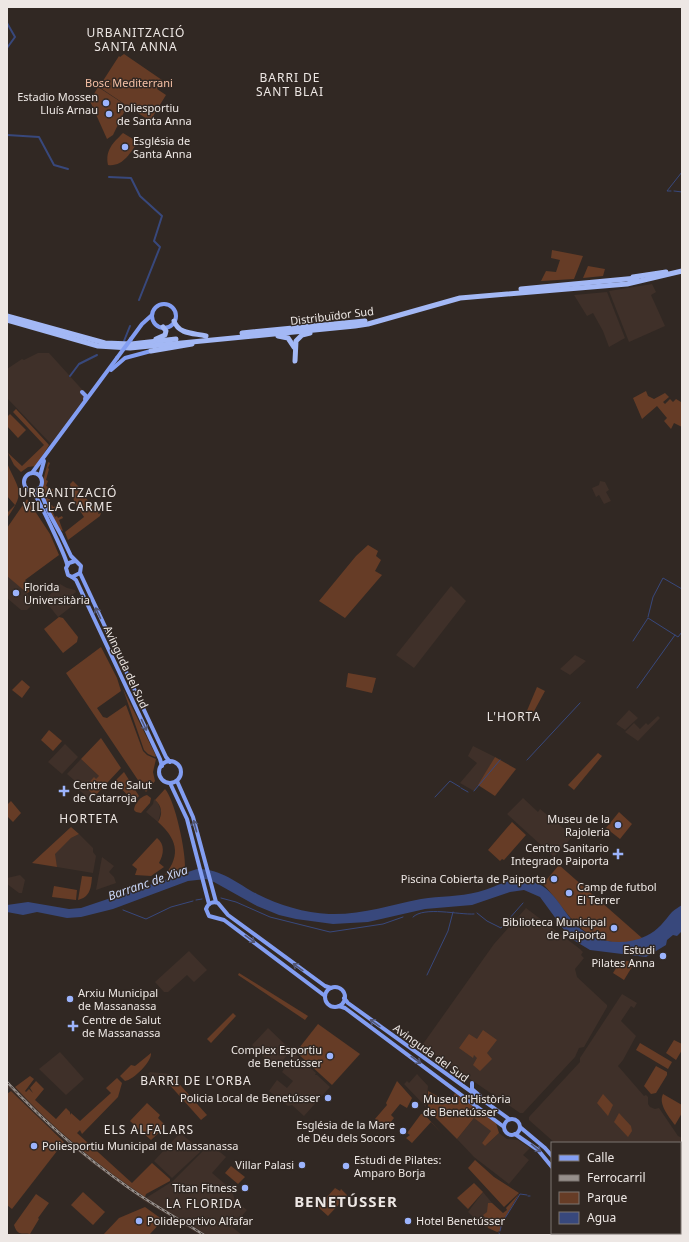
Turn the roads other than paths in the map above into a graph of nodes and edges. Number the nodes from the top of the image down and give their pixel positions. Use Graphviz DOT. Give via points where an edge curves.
graph roads {
  1 [pos="682,267"];
  2 [pos="682,271"];
  3 [pos="666,272"];
  4 [pos="607,278"];
  5 [pos="414,310"];
  6 [pos="152,315"];
  7 [pos="7,316"];
  8 [pos="7,320"];
  9 [pos="174,322"];
  10 [pos="155,323"];
  11 [pos="163,327"];
  12 [pos="41,328"];
  13 [pos="140,328"];
  14 [pos="322,331"];
  15 [pos="206,336"];
  16 [pos="271,336"];
  17 [pos="85,341"];
  18 [pos="192,344"];
  19 [pos="151,351"];
  20 [pos="295,351"];
  21 [pos="293,360"];
  22 [pos="101,380"];
  23 [pos="95,389"];
  24 [pos="82,392"];
  25 [pos="80,406"];
  26 [pos="32,472"];
  27 [pos="40,476"];
  28 [pos="39,488"];
  29 [pos="32,491"];
  30 [pos="75,561"];
  31 [pos="67,564"];
  32 [pos="80,574"];
  33 [pos="72,577"];
  34 [pos="170,762"];
  35 [pos="162,766"];
  36 [pos="177,780"];
  37 [pos="170,783"];
  38 [pos="216,902"];
  39 [pos="209,904"];
  40 [pos="222,910"];
  41 [pos="218,917"];
  42 [pos="331,988"];
  43 [pos="325,996"];
  44 [pos="344,998"];
  45 [pos="339,1006"];
  46 [pos="472,1085"];
  47 [pos="491,1108"];
  48 [pos="509,1119"];
  49 [pos="504,1126"];
  50 [pos="520,1127"];
  51 [pos="515,1134"];
  52 [pos="551,1154"];
  53 [pos="551,1166"];
  1 -- 3 [label="highway, Distribuïdor Sud"];
  2 -- 5 [label="highway, Distribuïdor Sud" via="626,284 460,298"];
  3 -- 4 [label="highway" via="631,278"];
  3 -- 15 [label="highway, Distribuïdor Sud" via="627,280 459,295 367,321"];
  5 -- 14 [label="highway" via="368,326"];
  5 -- 17 [label="highway, Distribuïdor Sud" via="355,326 130,348 104,347"];
  6 -- 9 [label="main road" via="157,306 168,305 175,313"];
  6 -- 10 [label="main road"];
  6 -- 13 [label="main road"];
  7 -- 12 [label="highway, Distribuïdor Sud"];
  8 -- 12 [label="highway, Distribuïdor Sud"];
  9 -- 11 [label="main road"];
  9 -- 15 [label="highway" via="185,332"];
  10 -- 11 [label="main road"];
  10 -- 13 [label="main road" via="146,323"];
  11 -- 17 [label="highway" via="165,335 157,339"];
  12 -- 17 [label="highway, Distribuïdor Sud"];
  13 -- 22 [label="main road, bridge"];
  14 -- 16 [label="highway"];
  14 -- 20 [label="highway" via="302,335 296,341"];
  15 -- 17 [label="highway, Distribuïdor Sud" via="131,344"];
  16 -- 18 [label="highway"];
  16 -- 20 [label="highway" via="288,338"];
  17 -- 18 [label="highway" via="104,349 123,351"];
  18 -- 19 [label="highway"];
  19 -- 23 [label="main road" via="121,361"];
  20 -- 21 [label="highway"];
  22 -- 23 [label="main road"];
  22 -- 25 [label="main road"];
  23 -- 27 [label="main road" via="47,454"];
  24 -- 25 [label="main road" via="86,397"];
  25 -- 26 [label="main road"];
  26 -- 27 [label="main road"];
  26 -- 29 [label="main road" via="27,474 23,482 26,488"];
  27 -- 28 [label="main road" via="42,481"];
  28 -- 29 [label="main road"];
  28 -- 30 [label="main road" via="49,513"];
  29 -- 31 [label="main road" via="60,543"];
  30 -- 31 [label="main road"];
  30 -- 32 [label="main road" via="81,566"];
  31 -- 33 [label="main road" via="67,573"];
  32 -- 33 [label="main road"];
  34 -- 32 [label="main road, Avinguda del Sud, one-way"];
  33 -- 35 [label="main road, Avinguda del Sud, one-way" via="76,580"];
  34 -- 35 [label="main road"];
  34 -- 36 [label="main road" via="177,764 180,770"];
  35 -- 37 [label="main road" via="161,777"];
  36 -- 37 [label="main road"];
  38 -- 36 [label="main road, one-way" via="193,817"];
  37 -- 39 [label="main road" via="187,819"];
  38 -- 39 [label="main road"];
  38 -- 40 [label="main road"];
  39 -- 41 [label="main road" via="207,914"];
  40 -- 41 [label="main road"];
  42 -- 40 [label="main road, one-way"];
  41 -- 43 [label="main road, one-way"];
  42 -- 43 [label="main road"];
  42 -- 44 [label="main road" via="340,989"];
  43 -- 45 [label="main road" via="329,1005"];
  44 -- 45 [label="main road"];
  47 -- 44 [label="main road, Avinguda del Sud, one-way" via="348,1004"];
  45 -- 49 [label="main road, Avinguda del Sud, one-way"];
  46 -- 47 [label="main road"];
  47 -- 48 [label="main road, Avinguda del Sud"];
  48 -- 49 [label="main road"];
  48 -- 50 [label="main road" via="517,1120"];
  49 -- 51 [label="main road" via="507,1133"];
  50 -- 51 [label="main road"];
  50 -- 52 [label="main road"];
  51 -- 53 [label="main road, one-way" via="538,1150"];
}
